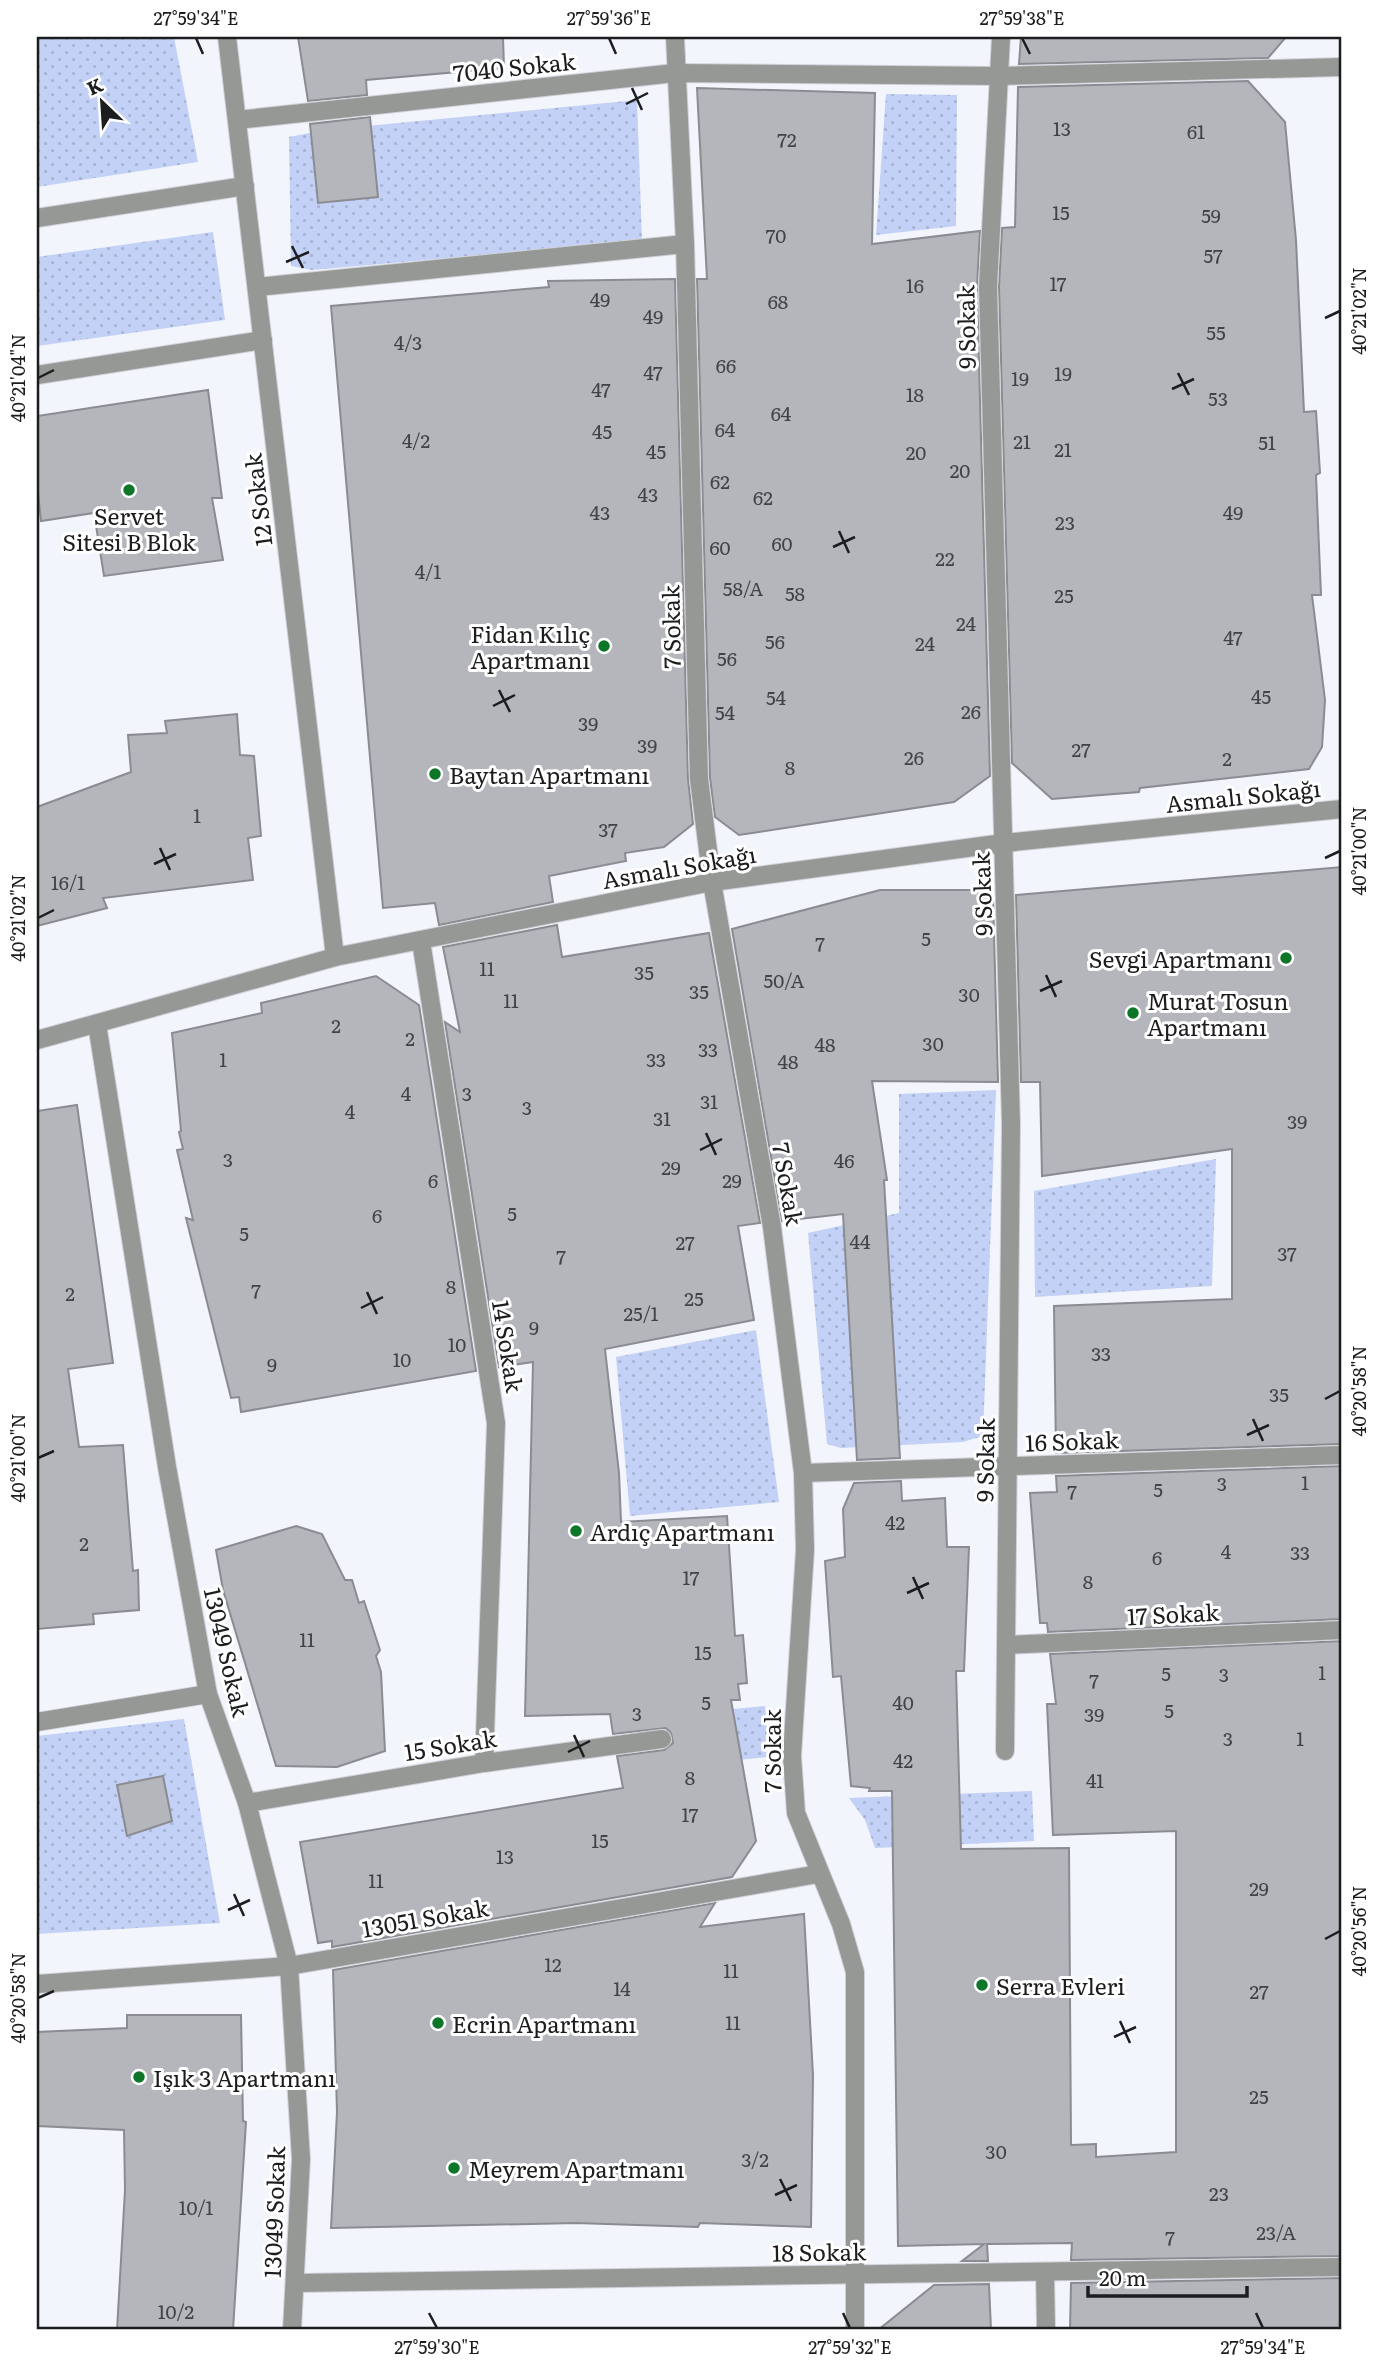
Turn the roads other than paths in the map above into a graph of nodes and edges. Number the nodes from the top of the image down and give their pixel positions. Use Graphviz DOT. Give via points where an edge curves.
graph roads {
  1 [pos="227,37"];
  2 [pos="675,37"];
  3 [pos="1001,37"];
  4 [pos="1342,67"];
  5 [pos="675,73"];
  6 [pos="1000,76"];
  7 [pos="237,120"];
  8 [pos="245,186"];
  9 [pos="37,218"];
  10 [pos="685,244"];
  11 [pos="257,287"];
  12 [pos="263,340"];
  13 [pos="37,375"];
  14 [pos="1342,810"];
  15 [pos="1004,843"];
  16 [pos="712,882"];
  17 [pos="421,941"];
  18 [pos="335,957"];
  19 [pos="97,1024"];
  20 [pos="37,1040"];
  21 [pos="1342,1455"];
  22 [pos="1009,1466"];
  23 [pos="803,1473"];
  24 [pos="1342,1630"];
  25 [pos="1006,1645"];
  26 [pos="208,1694"];
  27 [pos="37,1722"];
  28 [pos="662,1739"];
  29 [pos="1005,1751"];
  30 [pos="484,1763"];
  31 [pos="247,1803"];
  32 [pos="818,1874"];
  33 [pos="289,1966"];
  34 [pos="37,1984"];
  35 [pos="1342,2267"];
  36 [pos="1045,2272"];
  37 [pos="857,2274"];
  38 [pos="296,2283"];
  39 [pos="292,2330"];
  40 [pos="855,2330"];
  41 [pos="1045,2330"];
  1 -- 7 [label="street, 12 Sokak"];
  2 -- 5 [label="street, 7 Sokak"];
  3 -- 6 [label="street, 9 Sokak"];
  4 -- 6 [label="street, 7040 Sokak"];
  5 -- 6 [label="street, 7040 Sokak"];
  5 -- 7 [label="street, 7040 Sokak"];
  5 -- 10 [label="street, 7 Sokak"];
  6 -- 15 [label="street, 9 Sokak" via="988,287"];
  7 -- 8 [label="street, 12 Sokak"];
  8 -- 9 [label="street"];
  8 -- 11 [label="street, 12 Sokak"];
  10 -- 11 [label="street"];
  10 -- 16 [label="street, 7 Sokak" via="699,779"];
  11 -- 12 [label="street, 12 Sokak"];
  12 -- 13 [label="street"];
  12 -- 18 [label="street, 12 Sokak"];
  14 -- 15 [label="street, Asmalı Sokağı"];
  15 -- 16 [label="street, Asmalı Sokağı"];
  15 -- 22 [label="street, 9 Sokak" via="1012,1124"];
  16 -- 17 [label="street, Asmalı Sokağı"];
  16 -- 23 [label="street, 7 Sokak" via="772,1227"];
  17 -- 18 [label="street, Asmalı Sokağı"];
  17 -- 30 [label="street, 14 Sokak" via="496,1423"];
  18 -- 19 [label="street, Asmalı Sokağı"];
  19 -- 20 [label="street, Asmalı Sokağı"];
  19 -- 26 [label="street, 13049 Sokak"];
  21 -- 22 [label="street, 16 Sokak"];
  22 -- 23 [label="street, 16 Sokak"];
  22 -- 25 [label="street, 9 Sokak"];
  23 -- 32 [label="street, 7 Sokak" via="805,1550 792,1756 796,1813"];
  24 -- 25 [label="street, 17 Sokak"];
  25 -- 29 [label="street, 9 Sokak"];
  26 -- 27 [label="street"];
  26 -- 31 [label="street, 13049 Sokak"];
  28 -- 30 [label="street, 15 Sokak"];
  30 -- 31 [label="street, 15 Sokak"];
  31 -- 33 [label="street, 13049 Sokak"];
  32 -- 33 [label="street, 13051 Sokak"];
  32 -- 37 [label="street, 7 Sokak" via="841,1924 855,1972"];
  33 -- 34 [label="street, 13051 Sokak"];
  33 -- 38 [label="street, 13049 Sokak" via="301,2159"];
  35 -- 36 [label="street, 18 Sokak"];
  36 -- 37 [label="street, 18 Sokak"];
  36 -- 41 [label="street"];
  37 -- 38 [label="street, 18 Sokak"];
  37 -- 40 [label="street, 7 Sokak"];
  38 -- 39 [label="street, 13049 Sokak"];
}
